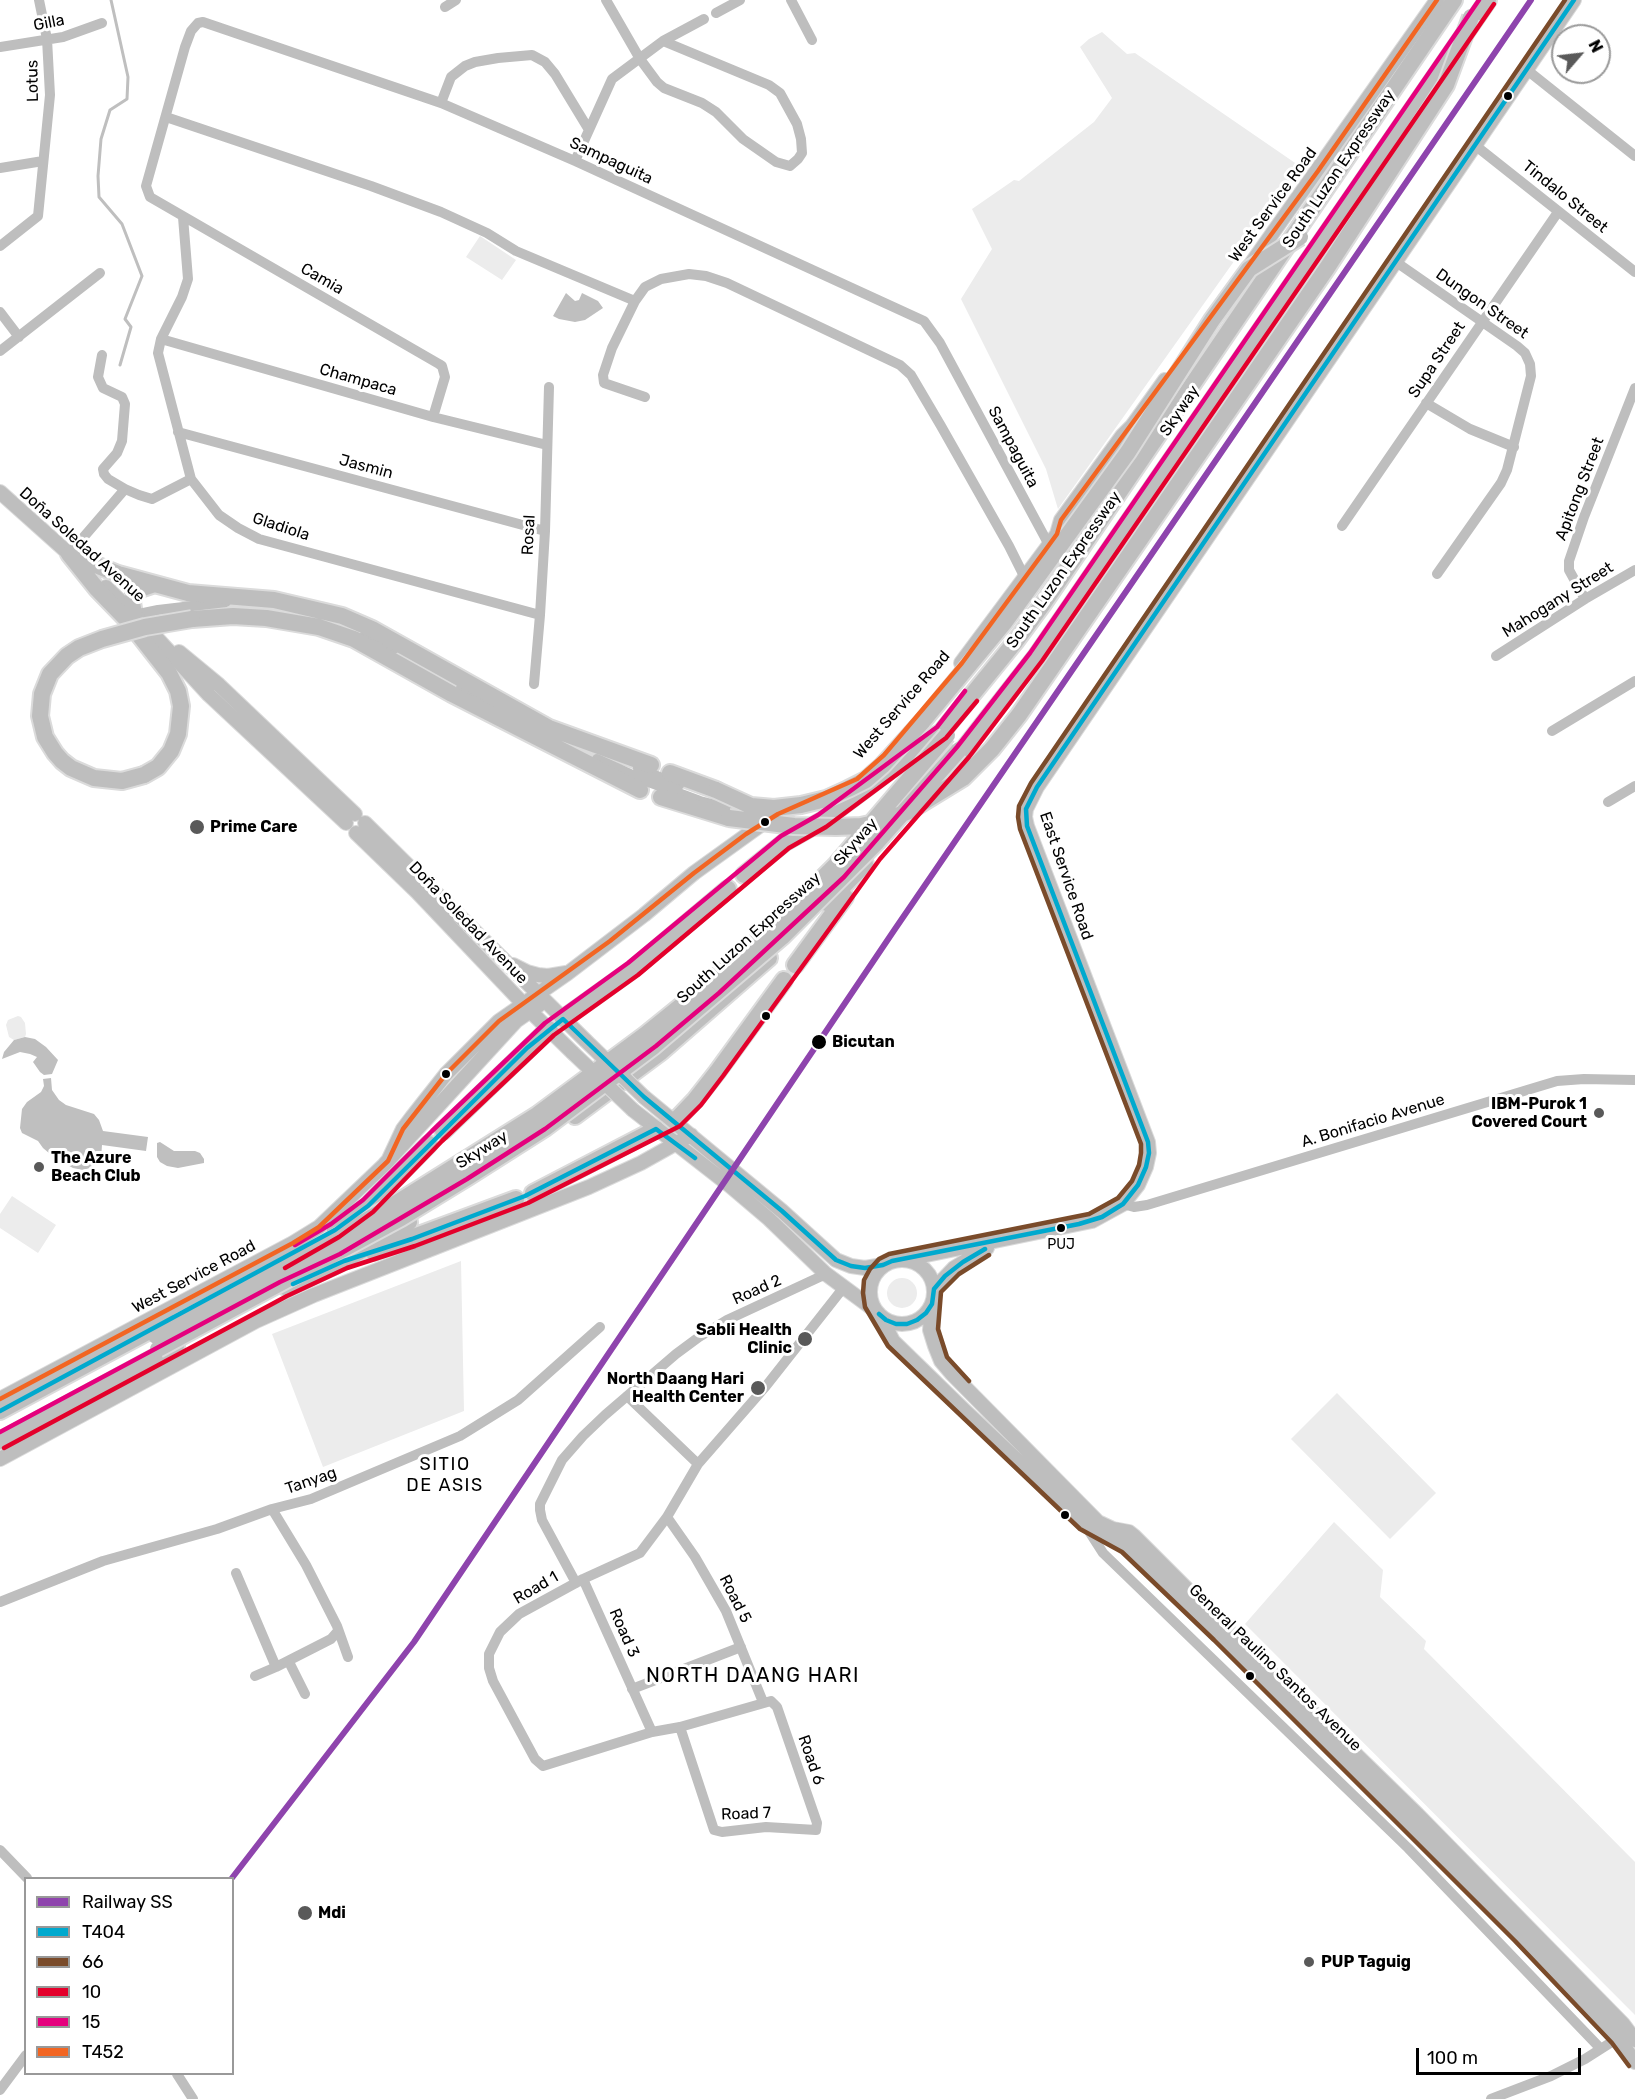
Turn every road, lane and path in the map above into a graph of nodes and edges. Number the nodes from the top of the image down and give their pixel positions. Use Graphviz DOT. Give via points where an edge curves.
graph roads {
  1 [pos="39,0"];
  2 [pos="456,0"];
  3 [pos="606,0"];
  4 [pos="740,0"];
  5 [pos="791,0"];
  6 [pos="1437,0"];
  7 [pos="1454,0"];
  8 [pos="1462,0"];
  9 [pos="1483,0"];
  10 [pos="1488,0"];
  11 [pos="1574,0"];
  12 [pos="445,7"];
  13 [pos="716,13"];
  14 [pos="1471,17"];
  15 [pos="704,19"];
  16 [pos="102,23"];
  17 [pos="47,39"];
  18 [pos="812,40"];
  19 [pos="663,41"];
  20 [pos="0,47"];
  21 [pos="640,59"];
  22 [pos="1527,70"];
  23 [pos="441,103"];
  24 [pos="166,117"];
  25 [pos="589,130"];
  26 [pos="1476,146"];
  27 [pos="1635,156"];
  28 [pos="43,161"];
  29 [pos="575,161"];
  30 [pos="0,168"];
  31 [pos="146,186"];
  32 [pos="1558,212"];
  33 [pos="183,217"];
  34 [pos="1300,237"];
  35 [pos="0,246"];
  36 [pos="1396,262"];
  37 [pos="1635,272"];
  38 [pos="100,273"];
  39 [pos="635,301"];
  40 [pos="0,312"];
  41 [pos="1481,322"];
  42 [pos="19,337"];
  43 [pos="161,339"];
  44 [pos="0,351"];
  45 [pos="102,356"];
  46 [pos="549,387"];
  47 [pos="1635,388"];
  48 [pos="645,397"];
  49 [pos="1633,402"];
  50 [pos="1426,403"];
  51 [pos="433,417"];
  52 [pos="178,432"];
  53 [pos="548,445"];
  54 [pos="1514,447"];
  55 [pos="191,479"];
  56 [pos="125,489"];
  57 [pos="0,492"];
  58 [pos="1342,526"];
  59 [pos="545,531"];
  60 [pos="1053,540"];
  61 [pos="69,554"];
  62 [pos="1635,570"];
  63 [pos="1437,574"];
  64 [pos="1025,578"];
  65 [pos="156,584"];
  66 [pos="1585,599"];
  67 [pos="540,615"];
  68 [pos="135,620"];
  69 [pos="1496,656"];
  70 [pos="1635,681"];
  71 [pos="534,684"];
  72 [pos="1552,731"];
  73 [pos="942,732"];
  74 [pos="651,765"];
  75 [pos="670,773"];
  76 [pos="1635,786"];
  77 [pos="640,790"];
  78 [pos="661,797"];
  79 [pos="1608,802"];
  80 [pos="774,816"];
  81 [pos="356,823"];
  82 [pos="874,854"];
  83 [pos="744,875"];
  84 [pos="728,889"];
  85 [pos="644,915"];
  86 [pos="500,958"];
  87 [pos="795,965"];
  88 [pos="568,972"];
  89 [pos="784,980"];
  90 [pos="541,998"];
  91 [pos="526,1008"];
  92 [pos="563,1019"];
  93 [pos="549,1029"];
  94 [pos="1635,1080"];
  95 [pos="633,1110"];
  96 [pos="675,1121"];
  97 [pos="656,1129"];
  98 [pos="443,1131"];
  99 [pos="691,1135"];
  100 [pos="429,1144"];
  101 [pos="676,1144"];
  102 [pos="533,1192"];
  103 [pos="516,1199"];
  104 [pos="1123,1204"];
  105 [pos="335,1230"];
  106 [pos="999,1241"];
  107 [pos="902,1260"];
  108 [pos="344,1261"];
  109 [pos="883,1265"];
  110 [pos="826,1274"];
  111 [pos="844,1287"];
  112 [pos="934,1288"];
  113 [pos="932,1304"];
  114 [pos="878,1312"];
  115 [pos="600,1328"];
  116 [pos="627,1396"];
  117 [pos="0,1399"];
  118 [pos="0,1411"];
  119 [pos="0,1421"];
  120 [pos="0,1435"];
  121 [pos="0,1441"];
  122 [pos="0,1459"];
  123 [pos="698,1464"];
  124 [pos="272,1509"];
  125 [pos="667,1516"];
  126 [pos="1085,1524"];
  127 [pos="236,1573"];
  128 [pos="579,1581"];
  129 [pos="0,1602"];
  130 [pos="338,1631"];
  131 [pos="741,1647"];
  132 [pos="348,1657"];
  133 [pos="289,1662"];
  134 [pos="276,1667"];
  135 [pos="255,1676"];
  136 [pos="632,1689"];
  137 [pos="305,1694"];
  138 [pos="768,1702"];
  139 [pos="680,1727"];
  140 [pos="652,1732"];
  141 [pos="816,1830"];
  142 [pos="0,1850"];
  143 [pos="26,1877"];
  144 [pos="1520,1936"];
  145 [pos="1506,1950"];
  146 [pos="1618,2038"];
  147 [pos="1635,2040"];
  148 [pos="1601,2049"];
  149 [pos="24,2058"];
  150 [pos="1635,2062"];
  151 [pos="178,2075"];
  152 [pos="0,2090"];
  153 [pos="193,2099"];
  154 [pos="1491,2099"];
  1 -- 17 [label="street, Lotus"];
  2 -- 12 [label="street"];
  3 -- 21 [label="street"];
  4 -- 13 [label="street"];
  5 -- 18 [label="street"];
  6 -- 60 [label="main road, West Service Road" via="1318,171 1061,520"];
  7 -- 73 [label="highway, South Luzon Expressway" via="1043,604"];
  8 -- 34 [label="highway, Skyway"];
  9 -- 14 [label="highway, Skyway"];
  10 -- 82 [label="highway, South Luzon Expressway" via="1036,657 963,752"];
  11 -- 22 [label="main road, East Service Road"];
  14 -- 78 [label="highway, bridge" via="1446,85 1327,268 1019,715 963,778 909,811 861,826 794,826 729,818"];
  14 -- 120 [label="highway, Skyway, bridge" via="1032,654 959,750 877,842 782,937 654,1046 545,1128 468,1178"];
  15 -- 19 [label="street"];
  16 -- 17 [label="street, Gilla"];
  17 -- 20 [label="street, Gilla"];
  17 -- 28 [label="street, Lotus" via="50,95"];
  19 -- 21 [label="street"];
  19 -- 21 [label="street" via="780,93 797,124 802,153 798,159 790,166 760,153 716,112 664,88"];
  21 -- 25 [label="street" via="612,79"];
  22 -- 26 [label="main road, East Service Road"];
  22 -- 27 [label="street"];
  23 -- 24 [label="street, Sampaguita" via="203,22 191,31"];
  23 -- 25 [label="street" via="451,77 465,66 532,55 555,74"];
  23 -- 29 [label="street, Sampaguita"];
  24 -- 31 [label="street, Sampaguita"];
  24 -- 39 [label="street" via="441,212 516,250"];
  25 -- 29 [label="street"];
  26 -- 32 [label="street, Tindalo Street"];
  26 -- 36 [label="main road, East Service Road"];
  28 -- 30 [label="street"];
  28 -- 35 [label="street, Lotus" via="38,216"];
  29 -- 60 [label="street, Sampaguita" via="924,321"];
  31 -- 33 [label="street, Camia" via="150,197"];
  32 -- 37 [label="street, Tindalo Street"];
  32 -- 41 [label="street, Supa Street"];
  33 -- 43 [label="street, Gladiola" via="188,279"];
  33 -- 51 [label="street, Camia" via="440,364 445,377"];
  34 -- 75 [label="highway, bridge" via="1249,269 1128,452 1004,623 923,721 866,780 826,799 774,808 751,806"];
  34 -- 119 [label="highway, Skyway, bridge" via="1019,645 865,833 772,928 645,1035 537,1115 282,1269"];
  36 -- 41 [label="street, Dungon Street"];
  36 -- 104 [label="main road, East Service Road" via="1037,787 1026,809 1027,826 1148,1142 1146,1167"];
  38 -- 42 [label="street"];
  39 -- 48 [label="street" via="602,379 608,386"];
  39 -- 64 [label="street" via="645,287 661,279 689,274 706,276 906,369"];
  40 -- 42 [label="street"];
  41 -- 50 [label="street, Supa Street"];
  41 -- 54 [label="street, Dungon Street" via="1517,346 1530,364 1531,376"];
  42 -- 44 [label="street"];
  43 -- 51 [label="street, Champaca"];
  43 -- 52 [label="street, Gladiola" via="160,366"];
  45 -- 56 [label="street" via="98,377 102,388 122,397 125,404 122,441 103,469 108,479"];
  46 -- 53 [label="street, Rosal"];
  47 -- 49 [label="street, Apitong Street"];
  49 -- 66 [label="street, Apitong Street" via="1569,561 1569,570"];
  50 -- 54 [label="street" via="1470,429"];
  50 -- 58 [label="street, Supa Street"];
  51 -- 53 [label="street, Champaca"];
  52 -- 55 [label="street, Gladiola"];
  52 -- 59 [label="street, Jasmin"];
  53 -- 59 [label="street, Rosal"];
  54 -- 63 [label="street, Dungon Street" via="1501,483"];
  55 -- 56 [label="street" via="152,499"];
  55 -- 67 [label="street, Gladiola" via="219,515 259,539"];
  56 -- 61 [label="street"];
  57 -- 61 [label="main road, Doña Soledad Avenue"];
  59 -- 67 [label="street, Rosal"];
  60 -- 64 [label="main road, West Service Road"];
  61 -- 65 [label="highway"];
  61 -- 68 [label="highway" via="97,589"];
  62 -- 66 [label="street, Mahogany Street"];
  64 -- 80 [label="main road, West Service Road" via="962,663 884,755 845,786"];
  65 -- 68 [label="highway" via="134,594"];
  65 -- 74 [label="highway" via="188,593 274,600 342,616 549,728"];
  66 -- 69 [label="street, Mahogany Street"];
  67 -- 71 [label="street, Rosal"];
  68 -- 77 [label="highway, bridge" via="170,673 178,691 178,734 158,767 144,775 122,781 94,778 71,768 45,737 40,716 42,694 50,674 67,656 102,639 145,627 234,616 285,620 354,639"];
  68 -- 80 [label="street" via="196,604 296,606 351,623 528,727 702,794"];
  68 -- 81 [label="main road, Doña Soledad Avenue" via="209,695"];
  70 -- 72 [label="street"];
  73 -- 83 [label="highway"];
  73 -- 105 [label="highway, South Luzon Expressway" via="832,862 706,979 642,1031 532,1110"];
  76 -- 79 [label="street"];
  80 -- 85 [label="main road, West Service Road" via="694,873"];
  81 -- 86 [label="main road, Doña Soledad Avenue"];
  81 -- 91 [label="main road, Doña Soledad Avenue"];
  82 -- 87 [label="highway"];
  82 -- 108 [label="highway, South Luzon Expressway" via="786,942 661,1052 549,1135"];
  84 -- 92 [label="highway" via="633,969"];
  85 -- 88 [label="main road, West Service Road"];
  85 -- 90 [label="main road, West Service Road" via="614,947"];
  86 -- 88 [label="main road" via="538,975"];
  86 -- 90 [label="main road, Doña Soledad Avenue"];
  88 -- 90 [label="main road, West Service Road"];
  89 -- 96 [label="highway" via="712,1079"];
  90 -- 91 [label="main road, West Service Road"];
  90 -- 92 [label="main road, Doña Soledad Avenue"];
  91 -- 93 [label="main road, Doña Soledad Avenue"];
  91 -- 117 [label="main road, West Service Road" via="499,1021 446,1074 403,1129 388,1161 342,1207 310,1232"];
  92 -- 93 [label="main road"];
  92 -- 96 [label="main road, Doña Soledad Avenue, bridge" via="644,1097"];
  93 -- 95 [label="main road, Doña Soledad Avenue, bridge"];
  93 -- 98 [label="highway"];
  94 -- 104 [label="street, A. Bonifacio Avenue" via="1557,1081 1147,1205"];
  95 -- 97 [label="main road, General Paulino Santos Avenue"];
  96 -- 97 [label="main road"];
  96 -- 99 [label="main road"];
  97 -- 101 [label="main road, General Paulino Santos Avenue"];
  97 -- 102 [label="highway"];
  99 -- 101 [label="main road"];
  99 -- 109 [label="main road" via="836,1260 865,1268"];
  100 -- 105 [label="highway" via="368,1206"];
  101 -- 110 [label="main road, General Paulino Santos Avenue" via="769,1219"];
  101 -- 122 [label="main road" via="589,1187 256,1321"];
  103 -- 108 [label="highway"];
  104 -- 106 [label="main road, East Service Road" via="1092,1221"];
  105 -- 118 [label="highway, South Luzon Expressway"];
  106 -- 107 [label="main road, East Service Road"];
  106 -- 112 [label="main road, East Service Road" via="954,1268"];
  107 -- 109 [label="main road"];
  107 -- 112 [label="main road" via="922,1267"];
  108 -- 121 [label="highway, South Luzon Expressway" via="284,1289"];
  109 -- 114 [label="main road" via="871,1282 872,1304"];
  110 -- 111 [label="main road, General Paulino Santos Avenue"];
  110 -- 116 [label="street, Road 2" via="717,1325"];
  111 -- 114 [label="main road, General Paulino Santos Avenue"];
  111 -- 123 [label="street, Road 1"];
  112 -- 113 [label="main road"];
  113 -- 114 [label="main road" via="926,1313 907,1324 886,1320"];
  113 -- 147 [label="main road, General Paulino Santos Avenue" via="930,1330 934,1346 958,1381 1098,1522 1134,1536 1417,1814"];
  114 -- 126 [label="main road, General Paulino Santos Avenue" via="893,1341"];
  115 -- 124 [label="street, Tanyag" via="518,1400 460,1436 311,1499"];
  116 -- 123 [label="street"];
  116 -- 128 [label="street, Road 2" via="562,1460 540,1504 542,1520"];
  123 -- 125 [label="street, Road 1"];
  124 -- 129 [label="street, Tanyag" via="103,1562"];
  124 -- 130 [label="street" via="306,1565"];
  125 -- 128 [label="street, Road 1" via="640,1553"];
  125 -- 131 [label="street, Road 5" via="712,1585"];
  126 -- 144 [label="main road, General Paulino Santos Avenue" via="1126,1546"];
  126 -- 145 [label="street" via="1103,1553 1408,1848"];
  127 -- 134 [label="street"];
  128 -- 136 [label="street, Road 3"];
  128 -- 140 [label="street, Road 1" via="519,1614 500,1632 489,1654 493,1681 535,1759 543,1766"];
  130 -- 132 [label="street"];
  130 -- 133 [label="street"];
  131 -- 136 [label="street"];
  131 -- 138 [label="street, Road 5"];
  133 -- 134 [label="street"];
  133 -- 137 [label="street"];
  134 -- 135 [label="street"];
  136 -- 140 [label="street, Road 3"];
  138 -- 139 [label="street, Road 1"];
  138 -- 141 [label="street, Road 6" via="777,1707 817,1823"];
  139 -- 140 [label="street, Road 1"];
  139 -- 141 [label="street, Road 7" via="714,1830"];
  142 -- 143 [label="street"];
  144 -- 145 [label="street"];
  144 -- 146 [label="main road, General Paulino Santos Avenue"];
  145 -- 148 [label="street"];
  146 -- 148 [label="street"];
  146 -- 150 [label="main road, General Paulino Santos Avenue"];
  148 -- 154 [label="street" via="1551,2076"];
  149 -- 152 [label="street"];
  151 -- 153 [label="street"];
}
